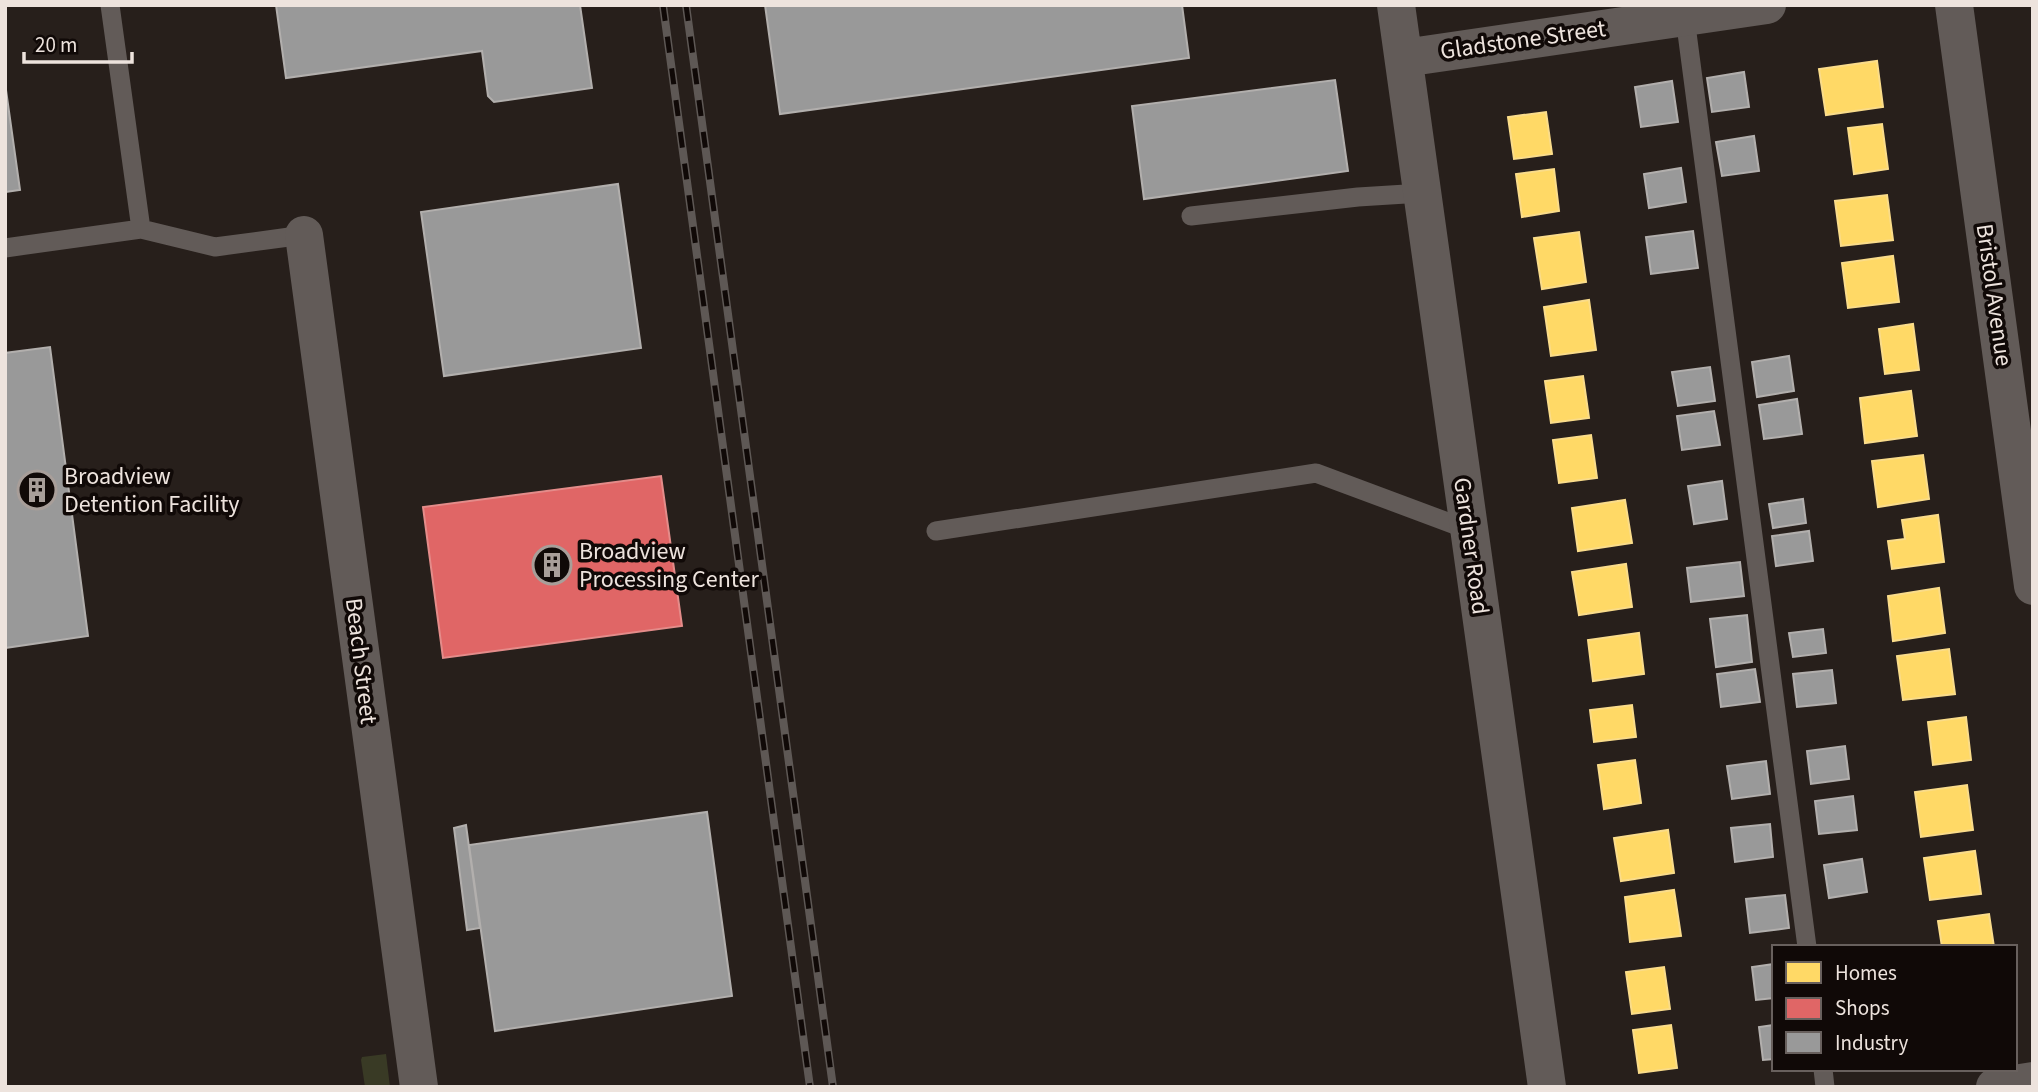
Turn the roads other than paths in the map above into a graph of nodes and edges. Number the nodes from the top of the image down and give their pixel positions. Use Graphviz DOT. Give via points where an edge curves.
graph roads {
  1 [pos="110,5"];
  2 [pos="1396,5"];
  3 [pos="1767,5"];
  4 [pos="1954,5"];
  5 [pos="1684,11"];
  6 [pos="1404,58"];
  7 [pos="1422,193"];
  8 [pos="1191,216"];
  9 [pos="141,229"];
  10 [pos="304,235"];
  11 [pos="5,248"];
  12 [pos="1469,530"];
  13 [pos="936,531"];
  14 [pos="2033,586"];
  15 [pos="1807,945"];
  16 [pos="2033,1082"];
  17 [pos="419,1087"];
  18 [pos="1547,1087"];
  19 [pos="1995,1087"];
  1 -- 9 [label="lane"];
  2 -- 6 [label="street, Gardner Road"];
  3 -- 5 [label="street, Gladstone Street"];
  4 -- 14 [label="street, Bristol Avenue"];
  5 -- 6 [label="street, Gladstone Street"];
  5 -- 15 [label="lane"];
  6 -- 7 [label="street, Gardner Road"];
  7 -- 8 [label="lane"];
  7 -- 12 [label="street, Gardner Road"];
  9 -- 10 [label="lane" via="215,247"];
  9 -- 11 [label="lane"];
  10 -- 17 [label="street, Beach Street"];
  12 -- 13 [label="lane" via="1316,473"];
  12 -- 18 [label="street, Gardner Road"];
  16 -- 19 [label="street"];
}
